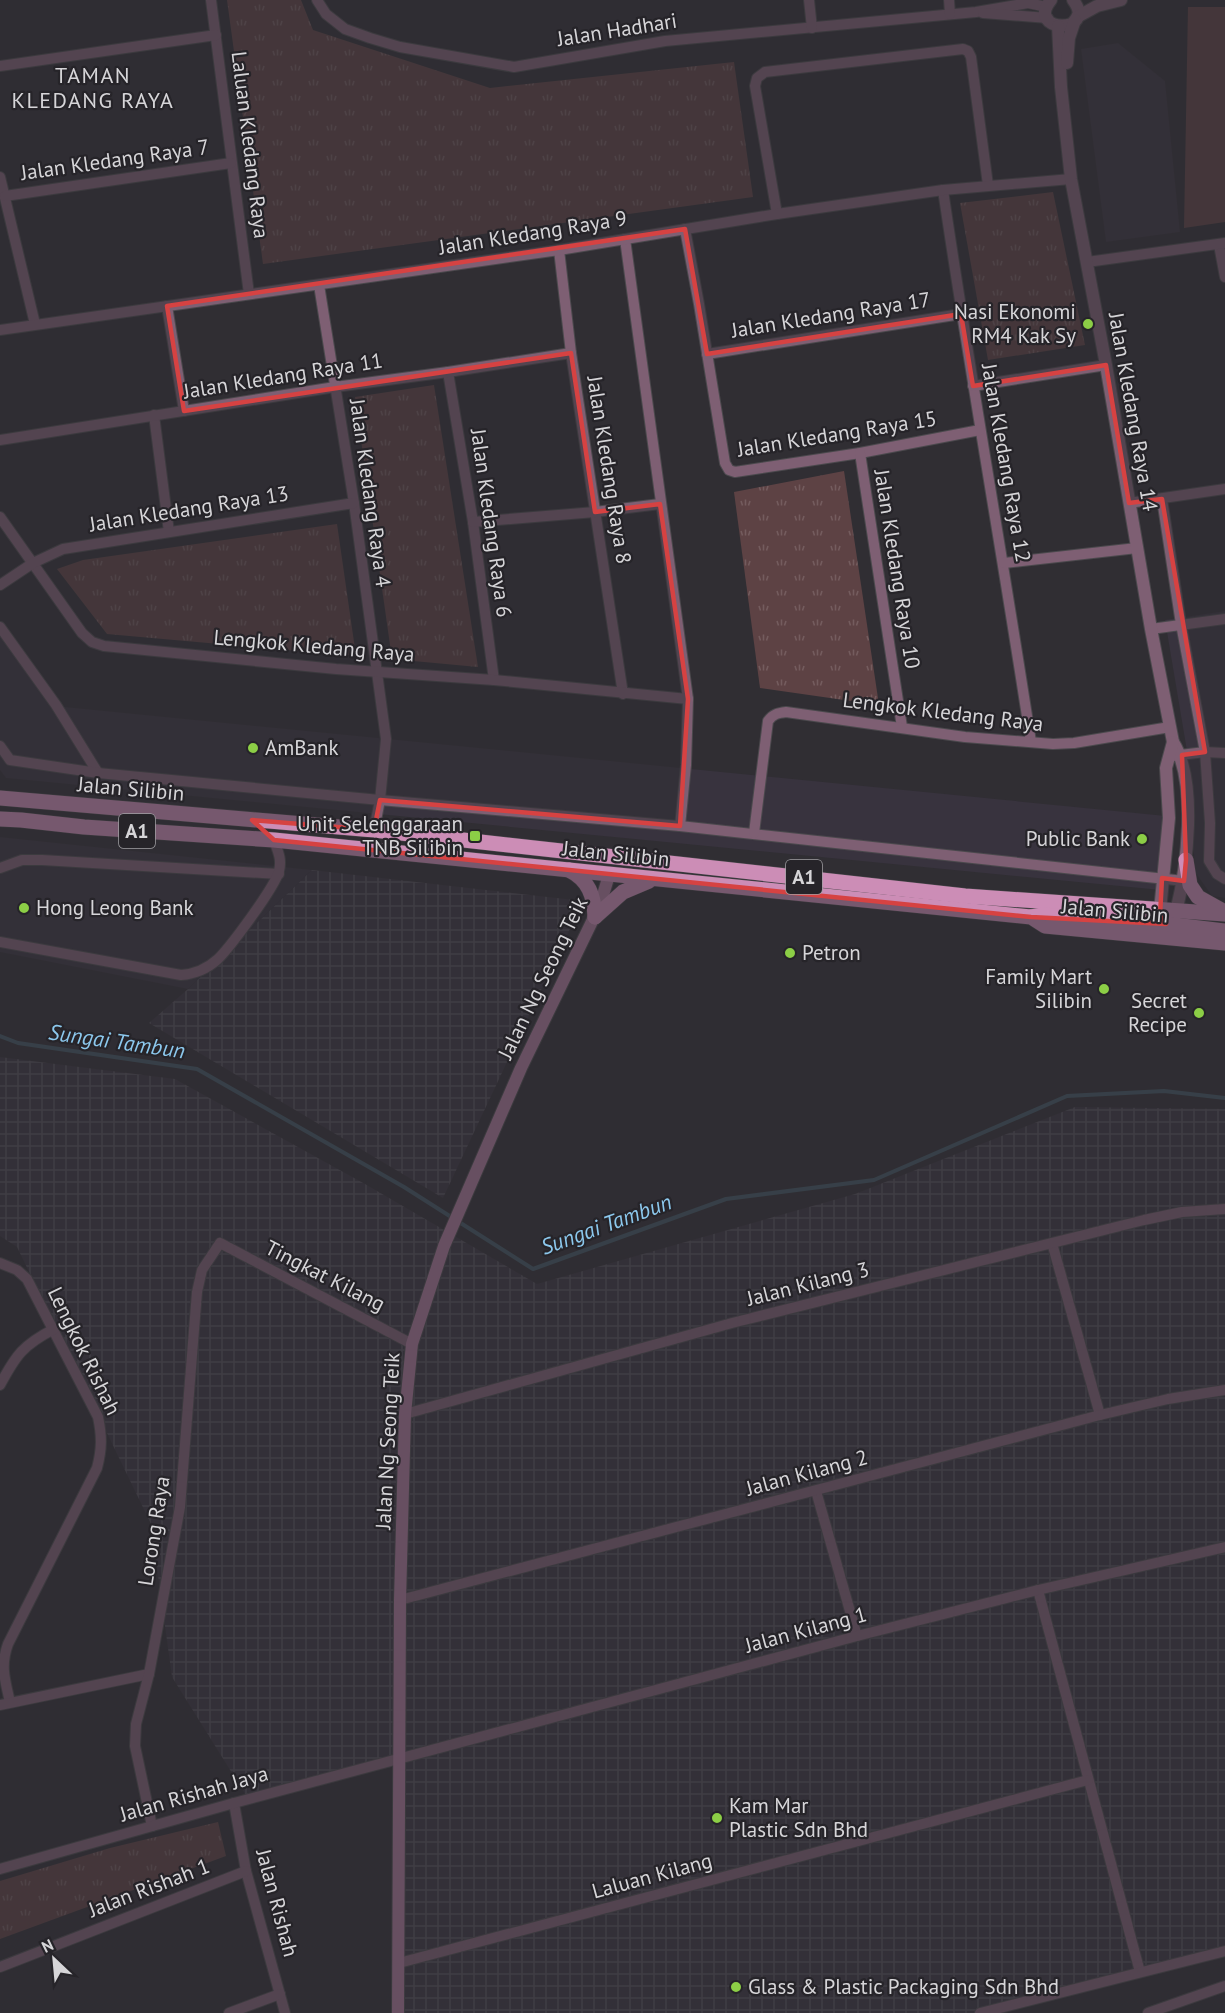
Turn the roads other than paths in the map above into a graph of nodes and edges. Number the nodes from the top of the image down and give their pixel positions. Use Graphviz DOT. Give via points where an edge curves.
graph roads {
  1 [pos="211,0"];
  2 [pos="317,0"];
  3 [pos="809,0"];
  4 [pos="949,0"];
  5 [pos="999,0"];
  6 [pos="1073,0"];
  7 [pos="1121,0"];
  8 [pos="1049,9"];
  9 [pos="982,11"];
  10 [pos="950,14"];
  11 [pos="1076,18"];
  12 [pos="812,28"];
  13 [pos="216,35"];
  14 [pos="0,66"];
  15 [pos="1061,87"];
  16 [pos="231,163"];
  17 [pos="0,177"];
  18 [pos="1071,179"];
  19 [pos="988,185"];
  20 [pos="943,190"];
  21 [pos="5,196"];
  22 [pos="777,214"];
  23 [pos="685,229"];
  24 [pos="624,239"];
  25 [pos="1222,244"];
  26 [pos="559,250"];
  27 [pos="1087,262"];
  28 [pos="1225,277"];
  29 [pos="319,285"];
  30 [pos="249,294"];
  31 [pos="167,306"];
  32 [pos="961,314"];
  33 [pos="35,324"];
  34 [pos="0,330"];
  35 [pos="571,353"];
  36 [pos="707,354"];
  37 [pos="1106,366"];
  38 [pos="448,372"];
  39 [pos="973,386"];
  40 [pos="335,387"];
  41 [pos="184,411"];
  42 [pos="154,416"];
  43 [pos="980,430"];
  44 [pos="0,440"];
  45 [pos="860,453"];
  46 [pos="1225,489"];
  47 [pos="1162,498"];
  48 [pos="354,502"];
  49 [pos="1129,503"];
  50 [pos="660,504"];
  51 [pos="595,512"];
  52 [pos="0,517"];
  53 [pos="473,522"];
  54 [pos="169,532"];
  55 [pos="1137,548"];
  56 [pos="33,563"];
  57 [pos="1004,563"];
  58 [pos="0,585"];
  59 [pos="1225,619"];
  60 [pos="1181,624"];
  61 [pos="0,627"];
  62 [pos="1151,629"];
  63 [pos="376,671"];
  64 [pos="494,680"];
  65 [pos="623,694"];
  66 [pos="688,699"];
  67 [pos="902,727"];
  68 [pos="1170,727"];
  69 [pos="1031,742"];
  70 [pos="0,746"];
  71 [pos="1205,752"];
  72 [pos="1225,753"];
  73 [pos="1174,756"];
  74 [pos="98,773"];
  75 [pos="0,798"];
  76 [pos="380,800"];
  77 [pos="0,819"];
  78 [pos="252,820"];
  79 [pos="680,826"];
  80 [pos="374,830"];
  81 [pos="754,833"];
  82 [pos="286,842"];
  83 [pos="402,853"];
  84 [pos="586,853"];
  85 [pos="281,858"];
  86 [pos="1186,860"];
  87 [pos="0,868"];
  88 [pos="568,870"];
  89 [pos="279,874"];
  90 [pos="609,875"];
  91 [pos="1162,878"];
  92 [pos="656,879"];
  93 [pos="1225,879"];
  94 [pos="1184,880"];
  95 [pos="1225,913"];
  96 [pos="1168,916"];
  97 [pos="595,917"];
  98 [pos="1031,917"];
  99 [pos="1225,931"];
  100 [pos="0,942"];
  101 [pos="1225,943"];
  102 [pos="1225,1209"];
  103 [pos="1052,1243"];
  104 [pos="220,1244"];
  105 [pos="0,1263"];
  106 [pos="54,1329"];
  107 [pos="412,1344"];
  108 [pos="0,1385"];
  109 [pos="1225,1390"];
  110 [pos="405,1414"];
  111 [pos="1100,1415"];
  112 [pos="816,1491"];
  113 [pos="1225,1546"];
  114 [pos="1038,1590"];
  115 [pos="400,1600"];
  116 [pos="857,1636"];
  117 [pos="148,1674"];
  118 [pos="5,1703"];
  119 [pos="400,1760"];
  120 [pos="1088,1780"];
  121 [pos="234,1803"];
  122 [pos="152,1826"];
  123 [pos="0,1869"];
  124 [pos="246,1871"];
  125 [pos="1225,1951"];
  126 [pos="399,1963"];
  127 [pos="0,1967"];
  128 [pos="1140,1972"];
  129 [pos="1225,1986"];
  130 [pos="280,1994"];
  131 [pos="229,2013"];
  132 [pos="285,2013"];
  133 [pos="398,2013"];
  134 [pos="980,2013"];
  135 [pos="1148,2013"];
  1 -- 13 [label="street, Laluan Kledang Raya"];
  2 -- 12 [label="street, Jalan Hadhari" via="326,14 345,29 370,38 514,67 664,41"];
  3 -- 12 [label="street"];
  4 -- 10 [label="street"];
  5 -- 9 [label="street"];
  6 -- 11 [label="street"];
  7 -- 11 [label="street" via="1097,6"];
  8 -- 9 [label="street, Jalan Hadhari" via="997,15"];
  8 -- 11 [label="street" via="1069,25"];
  8 -- 15 [label="street, Jalan Kledang Raya 14"];
  9 -- 10 [label="street, Jalan Hadhari"];
  10 -- 12 [label="street, Jalan Hadhari"];
  11 -- 15 [label="street, Jalan Kledang Raya 14" via="1068,38 1067,70"];
  13 -- 14 [label="street"];
  13 -- 16 [label="street, Laluan Kledang Raya"];
  15 -- 18 [label="street, Jalan Kledang Raya 14"];
  16 -- 21 [label="street, Jalan Kledang Raya 7"];
  16 -- 30 [label="street, Laluan Kledang Raya"];
  17 -- 21 [label="street"];
  18 -- 19 [label="street, Jalan Kledang Raya 9"];
  18 -- 27 [label="street, Jalan Kledang Raya 14"];
  19 -- 20 [label="street, Jalan Kledang Raya 9"];
  19 -- 22 [label="street" via="968,51 765,72 757,78 755,86"];
  20 -- 22 [label="street, Jalan Kledang Raya 9"];
  20 -- 32 [label="street, Jalan Kledang Raya 12"];
  21 -- 33 [label="street"];
  22 -- 23 [label="street, Jalan Kledang Raya 9"];
  23 -- 24 [label="street, Jalan Kledang Raya 9"];
  23 -- 36 [label="street, Jalan Kledang Raya 15"];
  24 -- 26 [label="street, Jalan Kledang Raya 9"];
  24 -- 50 [label="street"];
  25 -- 27 [label="street"];
  25 -- 28 [label="street"];
  26 -- 29 [label="street, Jalan Kledang Raya 9"];
  26 -- 35 [label="street, Jalan Kledang Raya 8"];
  27 -- 37 [label="street, Jalan Kledang Raya 14"];
  29 -- 30 [label="street, Jalan Kledang Raya 9"];
  29 -- 40 [label="street, Jalan Kledang Raya 4"];
  30 -- 31 [label="street, Jalan Kledang Raya 9"];
  31 -- 33 [label="street, Jalan Kledang Raya 9"];
  31 -- 41 [label="street"];
  32 -- 36 [label="street, Jalan Kledang Raya 17"];
  32 -- 39 [label="street, Jalan Kledang Raya 12"];
  33 -- 34 [label="street, Jalan Kledang Raya 9"];
  35 -- 38 [label="street, Jalan Kledang Raya 11"];
  35 -- 51 [label="street, Jalan Kledang Raya 8"];
  36 -- 45 [label="street, Jalan Kledang Raya 15" via="729,470"];
  37 -- 39 [label="street"];
  37 -- 49 [label="street, Jalan Kledang Raya 14"];
  38 -- 40 [label="street, Jalan Kledang Raya 11"];
  38 -- 53 [label="street, Jalan Kledang Raya 6"];
  39 -- 43 [label="street, Jalan Kledang Raya 12"];
  40 -- 41 [label="street, Jalan Kledang Raya 11"];
  40 -- 48 [label="street, Jalan Kledang Raya 4"];
  41 -- 42 [label="street, Jalan Kledang Raya 11"];
  42 -- 44 [label="street, Jalan Kledang Raya 11"];
  42 -- 54 [label="street"];
  43 -- 45 [label="street, Jalan Kledang Raya 15"];
  43 -- 57 [label="street, Jalan Kledang Raya 12"];
  45 -- 67 [label="street, Jalan Kledang Raya 10"];
  46 -- 47 [label="street"];
  47 -- 49 [label="street"];
  47 -- 60 [label="street"];
  48 -- 54 [label="street, Jalan Kledang Raya 13"];
  48 -- 63 [label="street, Jalan Kledang Raya 4"];
  49 -- 55 [label="street, Jalan Kledang Raya 14"];
  50 -- 51 [label="street"];
  50 -- 66 [label="street"];
  51 -- 53 [label="street"];
  51 -- 65 [label="street, Jalan Kledang Raya 8"];
  52 -- 56 [label="street, Lengkok Kledang Raya"];
  53 -- 64 [label="street, Jalan Kledang Raya 6"];
  54 -- 56 [label="street, Jalan Kledang Raya 13" via="63,549"];
  55 -- 57 [label="street"];
  55 -- 62 [label="street, Jalan Kledang Raya 14"];
  56 -- 58 [label="street"];
  56 -- 63 [label="street, Lengkok Kledang Raya" via="82,633 104,646"];
  57 -- 69 [label="street, Jalan Kledang Raya 12"];
  59 -- 60 [label="street"];
  60 -- 62 [label="street"];
  60 -- 71 [label="street"];
  61 -- 74 [label="street" via="56,705"];
  62 -- 68 [label="street, Jalan Kledang Raya 14"];
  63 -- 64 [label="street, Lengkok Kledang Raya"];
  63 -- 76 [label="street, Jalan Kledang Raya 4" via="386,739"];
  64 -- 65 [label="street, Lengkok Kledang Raya"];
  65 -- 66 [label="street, Lengkok Kledang Raya"];
  66 -- 79 [label="street"];
  67 -- 69 [label="street, Lengkok Kledang Raya"];
  67 -- 81 [label="street, Lengkok Kledang Raya" via="786,712 772,716 768,721"];
  68 -- 69 [label="street, Lengkok Kledang Raya" via="1074,743"];
  68 -- 73 [label="street, Jalan Kledang Raya 14"];
  70 -- 74 [label="street, Jalan Silibin" via="10,760"];
  71 -- 72 [label="street"];
  71 -- 73 [label="street"];
  71 -- 93 [label="street" via="1209,861"];
  73 -- 86 [label="street, Jalan Kledang Raya 14" via="1187,814"];
  73 -- 91 [label="street" via="1166,768 1169,818"];
  74 -- 76 [label="street, Jalan Silibin"];
  75 -- 78 [label="main road, Jalan Silibin / A1"];
  76 -- 79 [label="street, Jalan Silibin"];
  76 -- 80 [label="street, Jalan Kledang Raya 4"];
  77 -- 82 [label="main road, Jalan Silibin / A1"];
  78 -- 80 [label="main road, Jalan Silibin / A1"];
  78 -- 82 [label="main road"];
  79 -- 81 [label="street, Jalan Silibin"];
  80 -- 82 [label="main road" via="368,838 356,842 313,837"];
  80 -- 83 [label="main road" via="382,845"];
  80 -- 84 [label="main road, Jalan Silibin / A1"];
  81 -- 91 [label="street, Jalan Silibin"];
  82 -- 83 [label="main road, Jalan Silibin / A1"];
  82 -- 85 [label="street"];
  82 -- 85 [label="street"];
  83 -- 88 [label="main road, Jalan Silibin / A1"];
  84 -- 90 [label="main road" via="604,860"];
  84 -- 96 [label="main road, Jalan Silibin / A1"];
  85 -- 89 [label="street"];
  86 -- 94 [label="street, Jalan Kledang Raya 14"];
  86 -- 95 [label="main road" via="1190,885 1198,897"];
  87 -- 89 [label="street" via="22,860 42,860"];
  88 -- 90 [label="main road, Jalan Silibin / A1"];
  88 -- 97 [label="main road" via="588,885"];
  89 -- 100 [label="street" via="218,959 193,974"];
  90 -- 92 [label="main road, Jalan Silibin / A1"];
  90 -- 97 [label="main road, Jalan Ng Seong Teik"];
  91 -- 94 [label="street, Jalan Silibin"];
  91 -- 96 [label="street"];
  92 -- 97 [label="main road" via="623,892"];
  92 -- 98 [label="main road, Jalan Silibin / A1"];
  94 -- 96 [label="street, Jalan Kledang Raya 14"];
  95 -- 96 [label="main road, Jalan Silibin / A1"];
  96 -- 98 [label="main road"];
  96 -- 99 [label="main road"];
  97 -- 107 [label="main road, Jalan Ng Seong Teik" via="521,1068 444,1246"];
  98 -- 101 [label="main road, Jalan Silibin / A1" via="1045,926"];
  102 -- 103 [label="street, Jalan Kilang 3" via="1182,1212"];
  103 -- 110 [label="street, Jalan Kilang 3" via="732,1323"];
  103 -- 111 [label="street"];
  104 -- 107 [label="street, Tingkat Kilang"];
  104 -- 117 [label="street, Lorong Raya" via="202,1270 197,1293 180,1507"];
  105 -- 106 [label="street, Lengkok Rishah" via="27,1279"];
  106 -- 108 [label="street" via="21,1351"];
  106 -- 118 [label="street, Lengkok Rishah" via="98,1417 102,1449 97,1468 3,1657"];
  107 -- 110 [label="main road, Jalan Ng Seong Teik"];
  109 -- 111 [label="street, Jalan Kilang 2"];
  110 -- 115 [label="main road, Jalan Ng Seong Teik"];
  111 -- 112 [label="street, Jalan Kilang 2"];
  112 -- 115 [label="street, Jalan Kilang 2"];
  112 -- 116 [label="street"];
  113 -- 114 [label="street, Jalan Kilang 1"];
  114 -- 116 [label="street, Jalan Kilang 1"];
  114 -- 120 [label="street"];
  115 -- 119 [label="main road, Jalan Ng Seong Teik"];
  116 -- 119 [label="street, Jalan Kilang 1"];
  117 -- 118 [label="street"];
  117 -- 122 [label="street, Lorong Raya" via="135,1724 135,1746"];
  119 -- 121 [label="street, Jalan Rishah Jaya"];
  119 -- 126 [label="main road, Jalan Ng Seong Teik"];
  120 -- 126 [label="street, Laluan Kilang"];
  120 -- 128 [label="street"];
  121 -- 122 [label="street, Jalan Rishah Jaya"];
  121 -- 124 [label="street, Jalan Rishah"];
  122 -- 123 [label="street, Jalan Rishah Jaya"];
  124 -- 127 [label="street, Jalan Rishah 1"];
  124 -- 130 [label="street, Jalan Rishah"];
  125 -- 128 [label="street"];
  126 -- 133 [label="main road, Jalan Ng Seong Teik"];
  128 -- 134 [label="street"];
  129 -- 135 [label="street"];
  130 -- 131 [label="street"];
  130 -- 132 [label="street, Jalan Rishah"];
}
